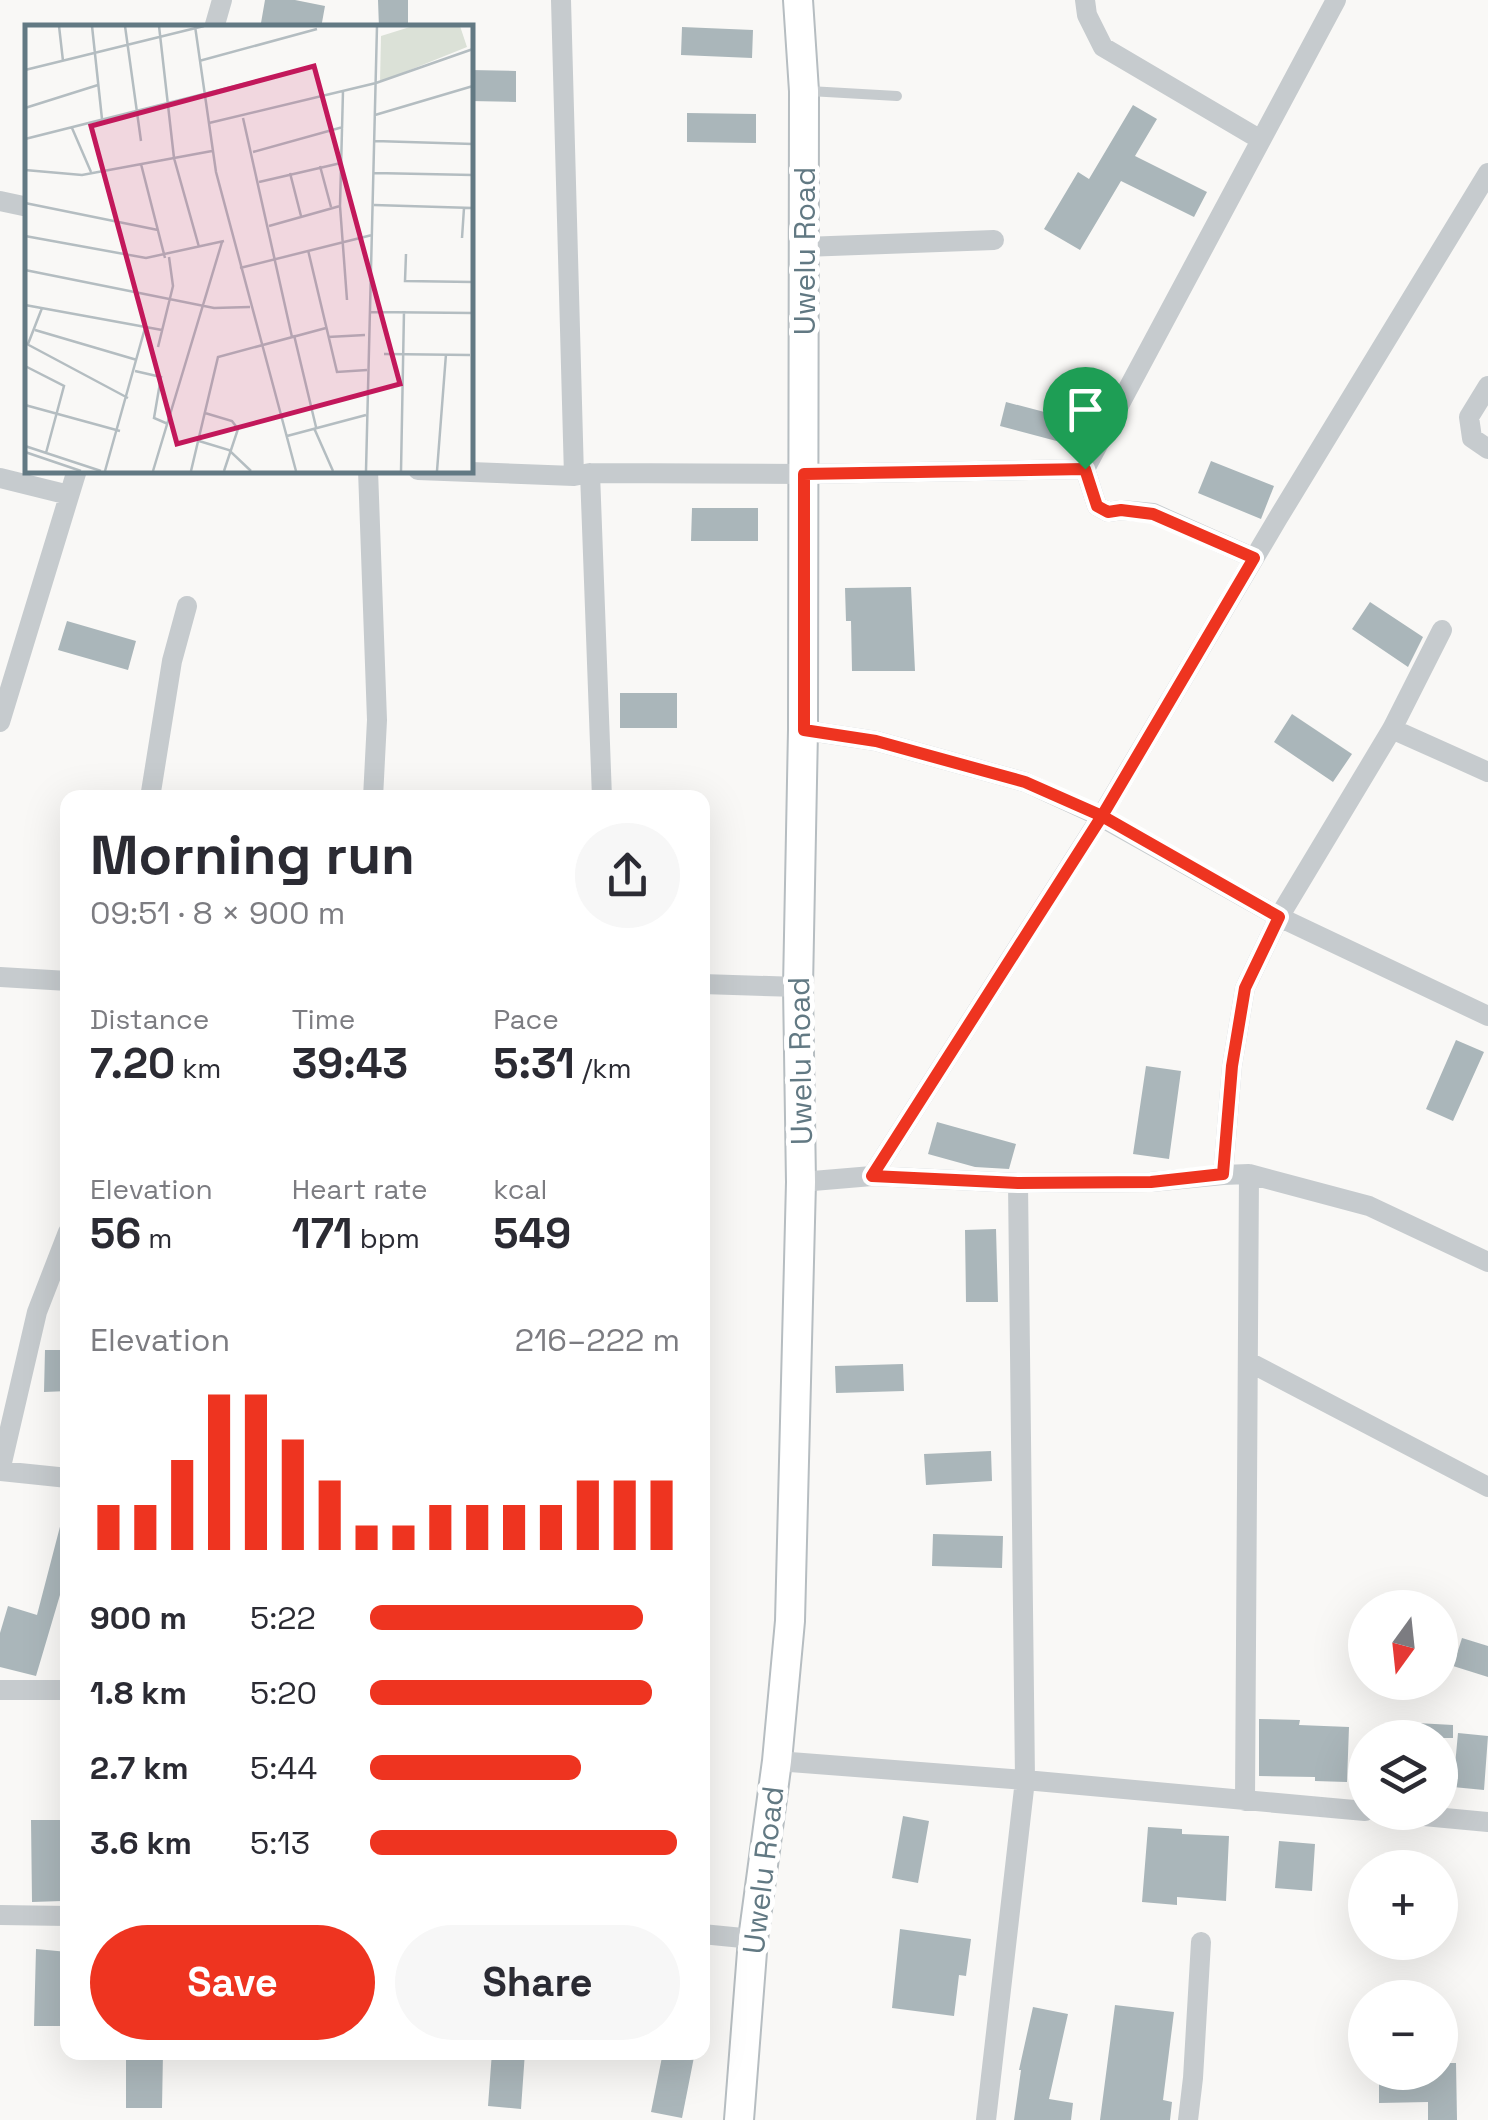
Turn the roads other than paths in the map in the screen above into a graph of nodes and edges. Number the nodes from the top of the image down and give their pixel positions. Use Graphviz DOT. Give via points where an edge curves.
graph roads {
  1 [pos="222,0"];
  2 [pos="561,0"];
  3 [pos="798,0"];
  4 [pos="1086,0"];
  5 [pos="1336,0"];
  6 [pos="215,25"];
  7 [pos="804,90"];
  8 [pos="898,96"];
  9 [pos="1261,140"];
  10 [pos="1488,173"];
  11 [pos="0,201"];
  12 [pos="25,206"];
  13 [pos="994,240"];
  14 [pos="804,247"];
  15 [pos="1488,386"];
  16 [pos="1488,449"];
  17 [pos="1085,469"];
  18 [pos="472,471"];
  19 [pos="76,472"];
  20 [pos="368,472"];
  21 [pos="582,474"];
  22 [pos="804,474"];
  23 [pos="0,478"];
  24 [pos="69,496"];
  25 [pos="1254,558"];
  26 [pos="186,606"];
  27 [pos="1442,630"];
  28 [pos="0,722"];
  29 [pos="1392,729"];
  30 [pos="804,730"];
  31 [pos="1488,772"];
  32 [pos="151,790"];
  33 [pos="373,790"];
  34 [pos="602,790"];
  35 [pos="1102,816"];
  36 [pos="1279,917"];
  37 [pos="0,978"];
  38 [pos="60,981"];
  39 [pos="710,984"];
  40 [pos="798,986"];
  41 [pos="1488,1016"];
  42 [pos="1223,1174"];
  43 [pos="1249,1174"];
  44 [pos="872,1176"];
  45 [pos="802,1182"];
  46 [pos="1018,1183"];
  47 [pos="60,1253"];
  48 [pos="1488,1262"];
  49 [pos="1248,1362"];
  50 [pos="0,1471"];
  51 [pos="60,1477"];
  52 [pos="1488,1487"];
  53 [pos="0,1690"];
  54 [pos="60,1690"];
  55 [pos="777,1761"];
  56 [pos="1024,1780"];
  57 [pos="1246,1801"];
  58 [pos="1348,1810"];
  59 [pos="1458,1819"];
  60 [pos="1488,1822"];
  61 [pos="0,1915"];
  62 [pos="60,1916"];
  63 [pos="710,1935"];
  64 [pos="753,1939"];
  65 [pos="1202,1942"];
  66 [pos="739,2120"];
  67 [pos="986,2120"];
  68 [pos="1188,2120"];
  1 -- 6 [label="street"];
  2 -- 21 [label="street"];
  3 -- 7 [label="street, Uwelu Road"];
  4 -- 9 [label="street" via="1103,47"];
  5 -- 9 [label="street"];
  7 -- 8 [label="lane"];
  7 -- 14 [label="street, Uwelu Road"];
  9 -- 17 [label="street"];
  10 -- 25 [label="street"];
  11 -- 12 [label="street"];
  13 -- 14 [label="street"];
  14 -- 22 [label="street, Uwelu Road"];
  15 -- 16 [label="street" via="1469,417 1472,438"];
  17 -- 22 [label="street"];
  17 -- 25 [label="street" via="1097,506 1108,512 1153,514"];
  18 -- 21 [label="street"];
  19 -- 24 [label="street"];
  20 -- 33 [label="street"];
  21 -- 22 [label="street"];
  21 -- 34 [label="street"];
  22 -- 30 [label="street, Uwelu Road"];
  23 -- 24 [label="street"];
  24 -- 28 [label="street"];
  25 -- 35 [label="street"];
  26 -- 32 [label="street"];
  27 -- 29 [label="street"];
  29 -- 31 [label="street"];
  29 -- 36 [label="street"];
  30 -- 35 [label="street" via="876,741 1025,782"];
  30 -- 40 [label="street, Uwelu Road"];
  35 -- 36 [label="street"];
  35 -- 44 [label="street"];
  36 -- 41 [label="street"];
  36 -- 42 [label="street" via="1245,988"];
  37 -- 38 [label="street"];
  39 -- 40 [label="street"];
  40 -- 45 [label="street, Uwelu Road"];
  42 -- 43 [label="street"];
  42 -- 46 [label="street"];
  43 -- 48 [label="street" via="1368,1206"];
  43 -- 49 [label="street"];
  44 -- 45 [label="street"];
  44 -- 46 [label="street"];
  45 -- 55 [label="street, Uwelu Road" via="790,1620"];
  46 -- 56 [label="street"];
  47 -- 50 [label="street" via="37,1312"];
  49 -- 52 [label="street"];
  49 -- 57 [label="street"];
  50 -- 51 [label="street"];
  53 -- 54 [label="street"];
  55 -- 56 [label="street"];
  55 -- 64 [label="street, Uwelu Road"];
  56 -- 57 [label="street"];
  56 -- 67 [label="street"];
  57 -- 58 [label="street"];
  59 -- 60 [label="street"];
  61 -- 62 [label="street"];
  63 -- 64 [label="street"];
  64 -- 66 [label="street, Uwelu Road"];
  65 -- 68 [label="street"];
}
